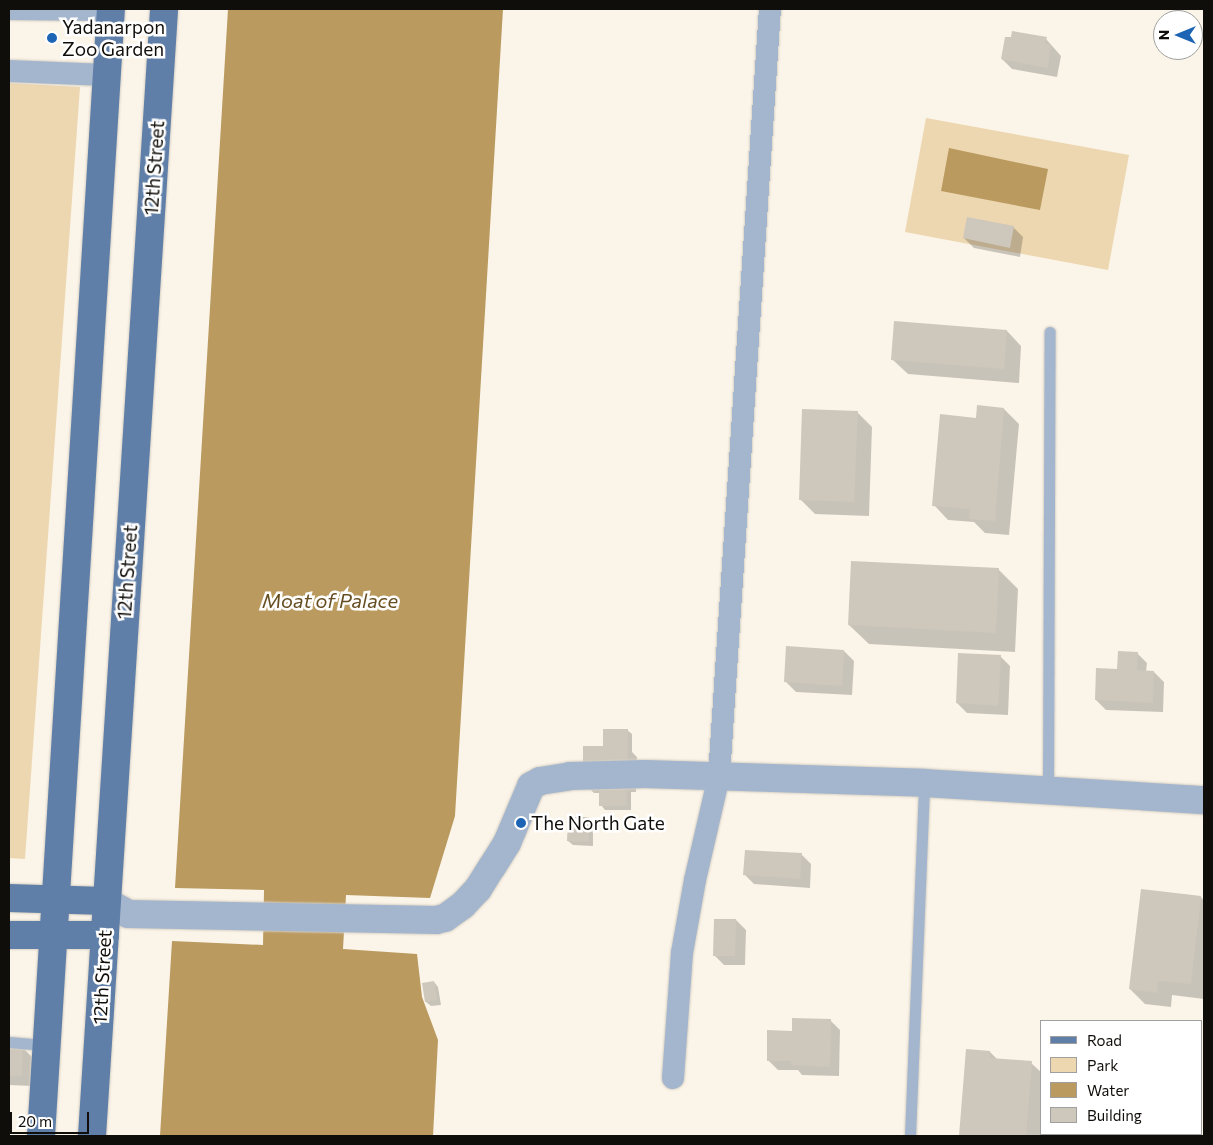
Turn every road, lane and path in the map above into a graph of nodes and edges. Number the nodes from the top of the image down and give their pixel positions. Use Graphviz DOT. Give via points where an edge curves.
graph roads {
  1 [pos="9,9"];
  2 [pos="111,9"];
  3 [pos="164,9"];
  4 [pos="770,9"];
  5 [pos="9,71"];
  6 [pos="106,75"];
  7 [pos="1050,332"];
  8 [pos="719,776"];
  9 [pos="924,783"];
  10 [pos="1048,791"];
  11 [pos="1204,800"];
  12 [pos="9,898"];
  13 [pos="55,900"];
  14 [pos="116,908"];
  15 [pos="9,935"];
  16 [pos="105,935"];
  17 [pos="54,937"];
  18 [pos="9,1042"];
  19 [pos="47,1045"];
  20 [pos="673,1078"];
  21 [pos="41,1136"];
  22 [pos="92,1136"];
  23 [pos="910,1136"];
  1 -- 2 [label="street"];
  2 -- 6 [label="main road"];
  3 -- 14 [label="main road, 12th Street"];
  4 -- 8 [label="street"];
  5 -- 6 [label="street"];
  6 -- 13 [label="main road"];
  7 -- 10 [label="lane"];
  8 -- 9 [label="street"];
  8 -- 14 [label="street" via="570,776 540,781 532,786 507,843 478,889 453,914 436,920 166,914"];
  8 -- 20 [label="street" via="682,953"];
  9 -- 10 [label="street"];
  9 -- 23 [label="lane"];
  10 -- 11 [label="street"];
  12 -- 13 [label="main road"];
  13 -- 14 [label="main road"];
  13 -- 17 [label="main road"];
  14 -- 16 [label="main road, 12th Street"];
  15 -- 17 [label="main road"];
  16 -- 17 [label="main road"];
  16 -- 22 [label="main road, 12th Street"];
  17 -- 19 [label="main road"];
  18 -- 19 [label="lane"];
  19 -- 21 [label="main road"];
}
